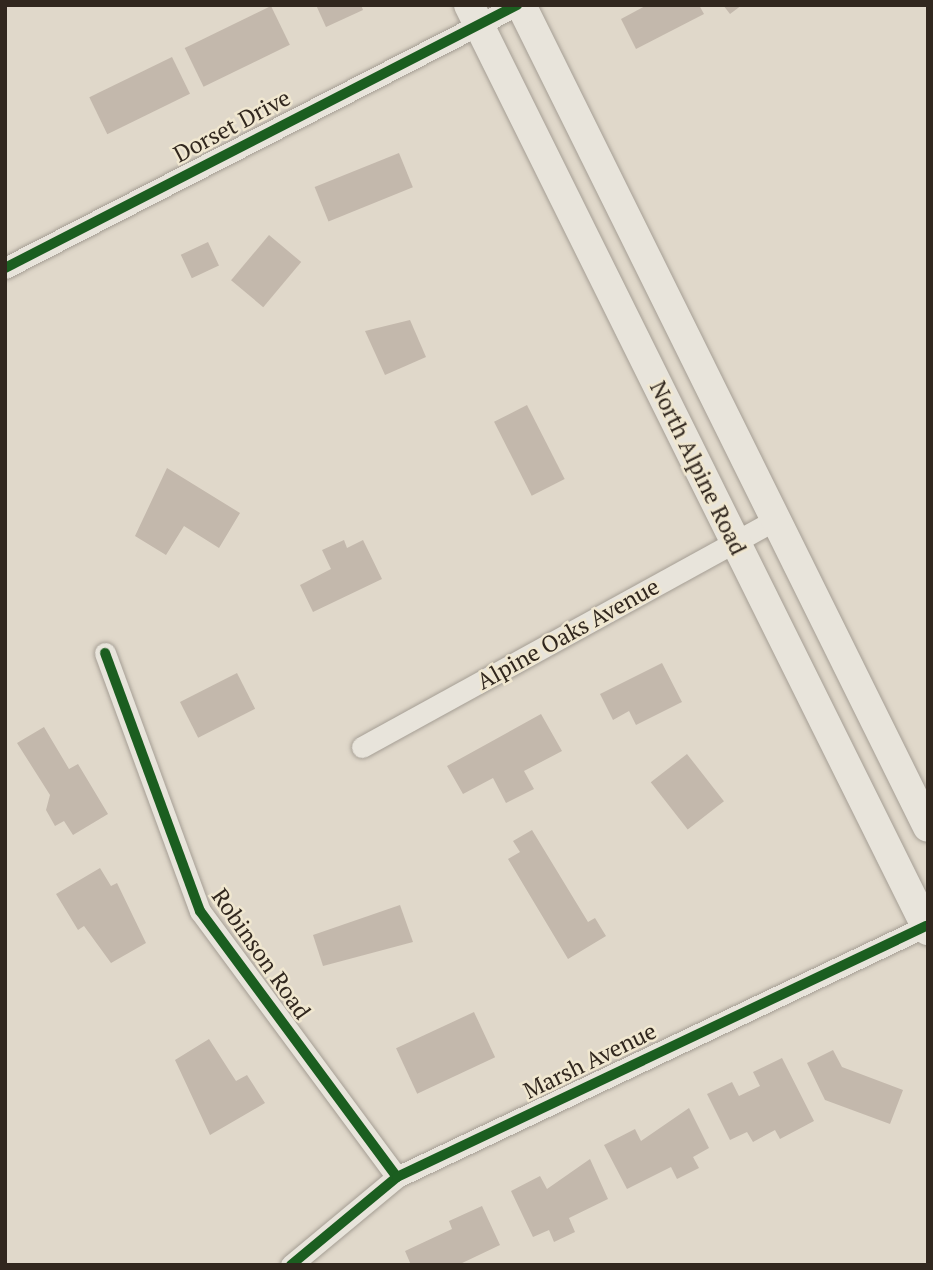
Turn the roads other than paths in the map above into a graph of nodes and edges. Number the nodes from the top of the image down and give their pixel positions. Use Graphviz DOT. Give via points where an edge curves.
graph roads {
  1 [pos="519,5"];
  2 [pos="473,13"];
  3 [pos="5,268"];
  4 [pos="775,520"];
  5 [pos="735,543"];
  6 [pos="105,653"];
  7 [pos="362,747"];
  8 [pos="928,827"];
  9 [pos="927,928"];
  10 [pos="397,1177"];
  11 [pos="291,1265"];
  1 -- 2 [label="street, Dorset Drive"];
  1 -- 4 [label="main road, North Alpine Road"];
  2 -- 3 [label="street, Dorset Drive"];
  2 -- 5 [label="main road, North Alpine Road"];
  4 -- 5 [label="street, Alpine Oaks Avenue"];
  4 -- 8 [label="main road, North Alpine Road"];
  5 -- 7 [label="street, Alpine Oaks Avenue"];
  5 -- 9 [label="main road, North Alpine Road"];
  6 -- 10 [label="street, Robinson Road" via="200,911"];
  9 -- 10 [label="street, Marsh Avenue"];
  10 -- 11 [label="street, Marsh Avenue"];
}
